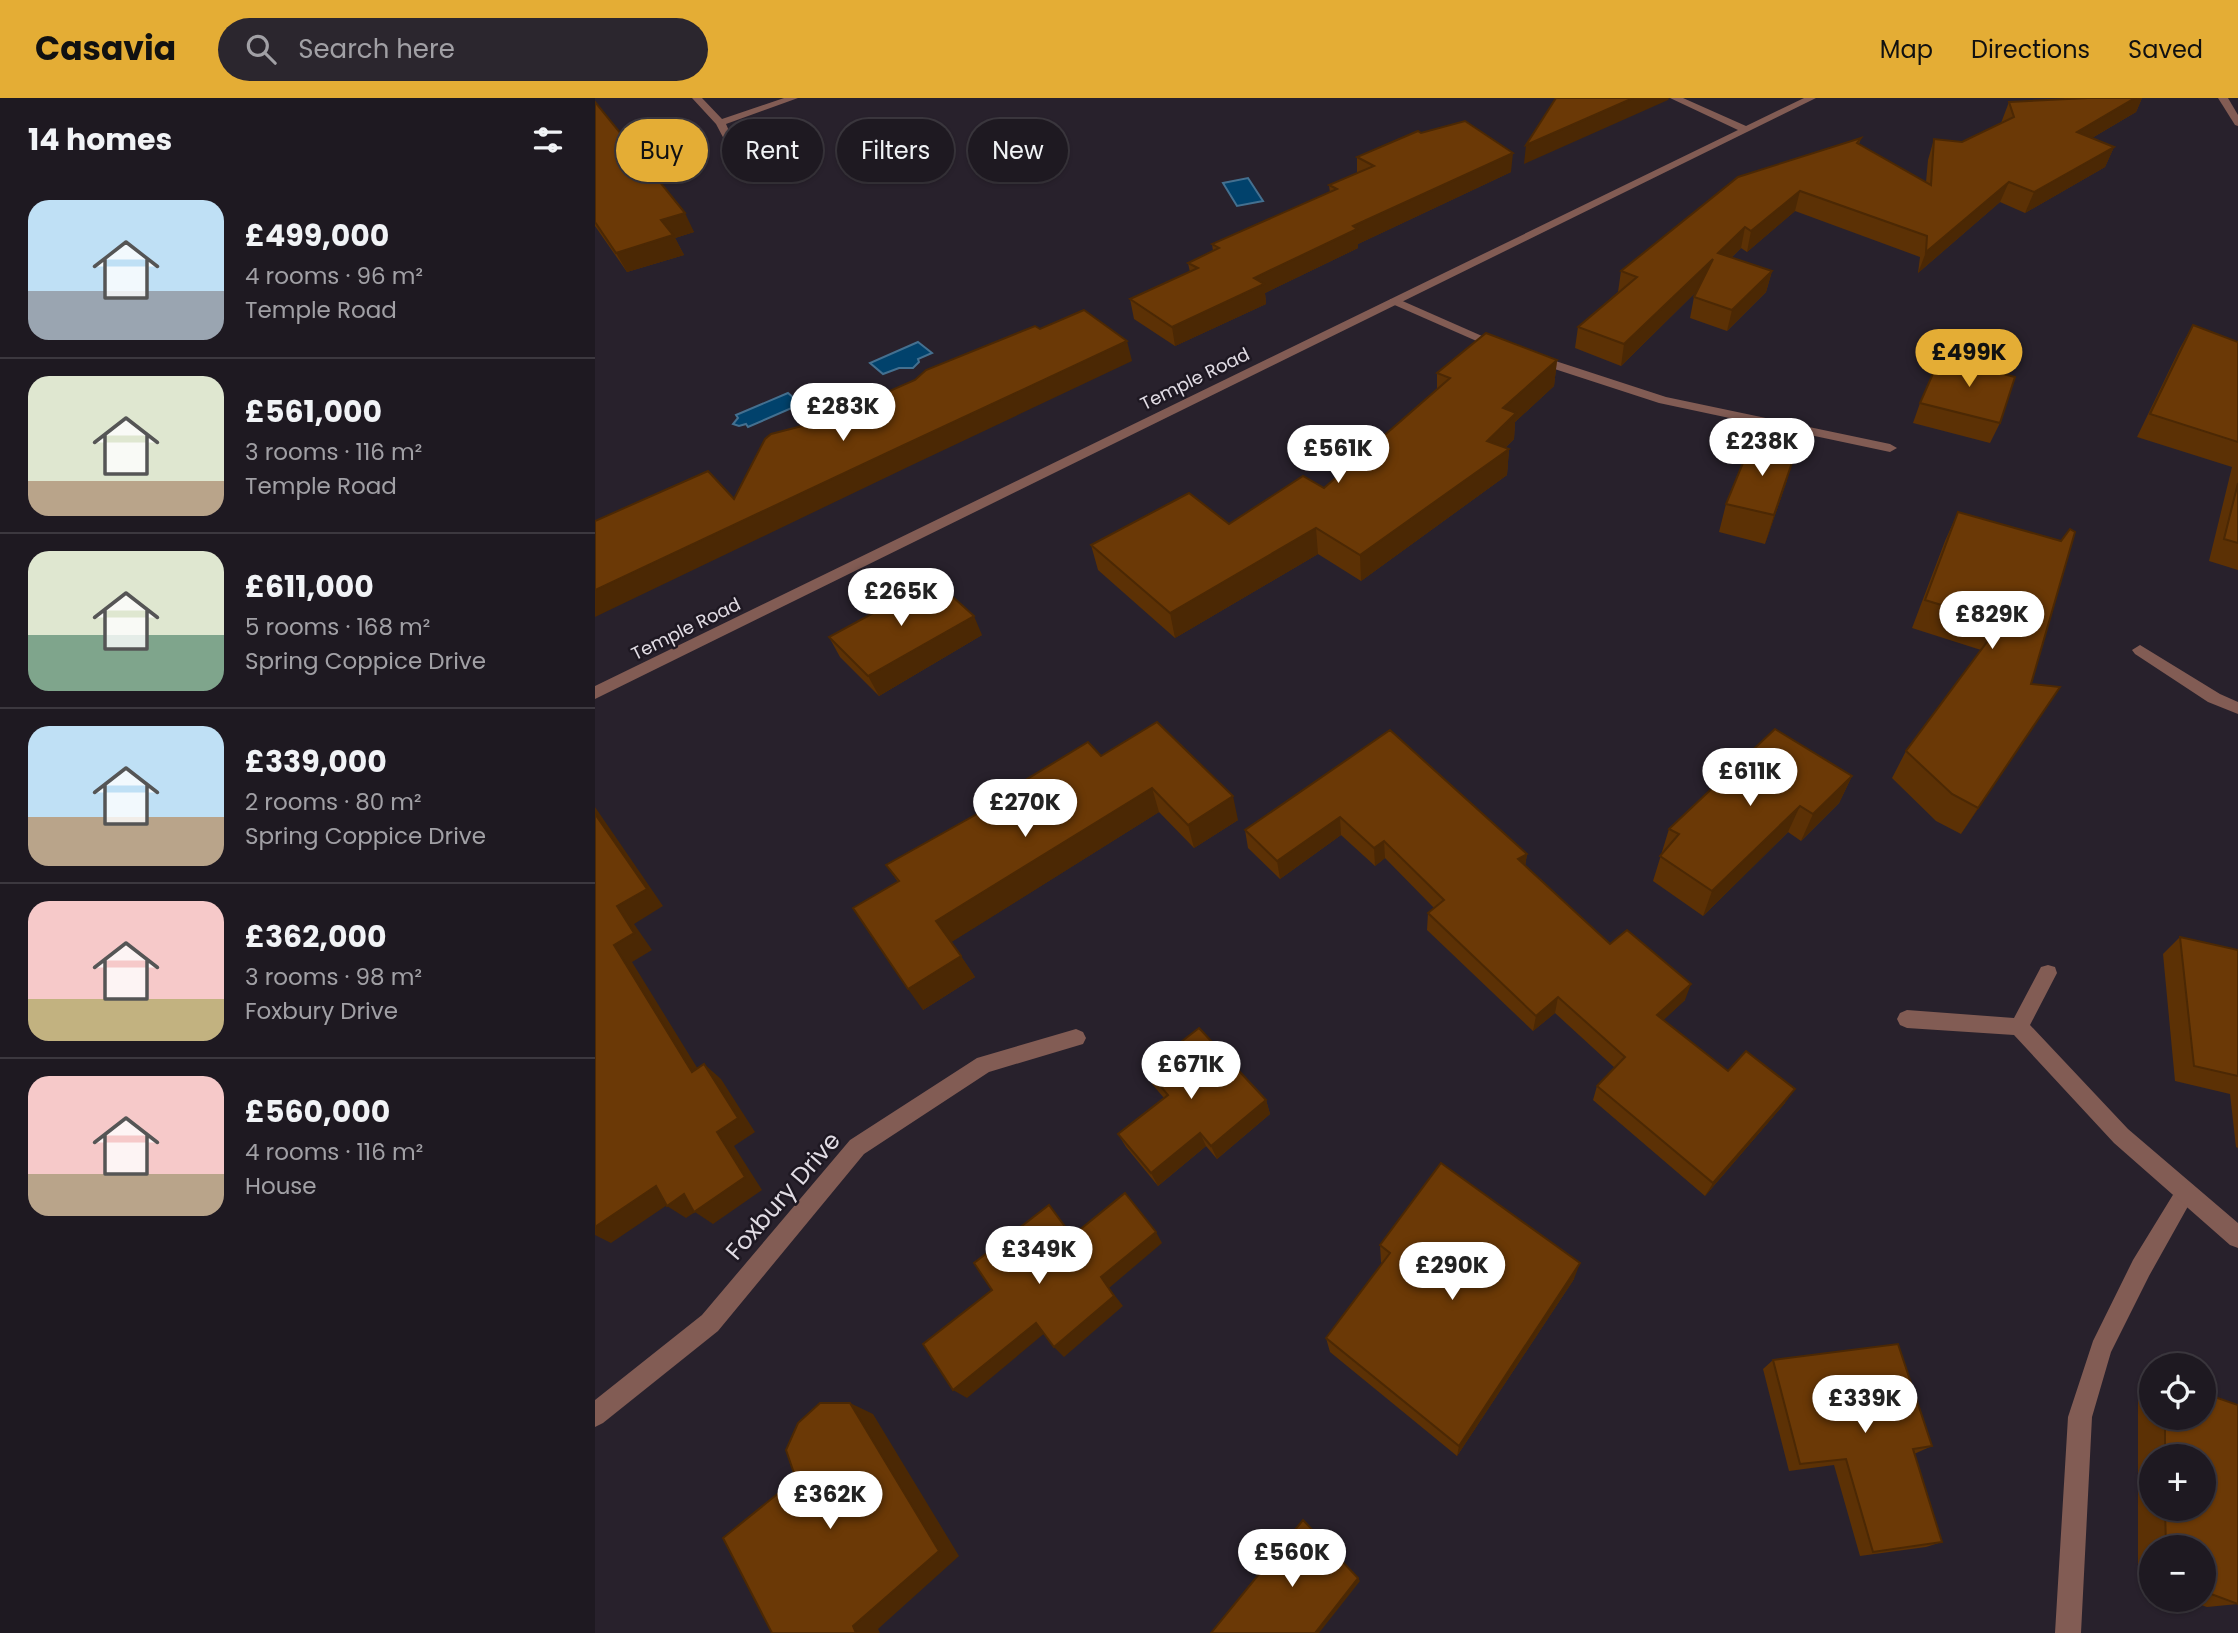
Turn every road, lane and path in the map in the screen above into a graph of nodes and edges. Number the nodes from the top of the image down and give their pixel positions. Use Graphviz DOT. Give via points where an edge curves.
graph roads {
  1 [pos="697,98"];
  2 [pos="793,98"];
  3 [pos="1675,98"];
  4 [pos="1811,98"];
  5 [pos="2223,98"];
  6 [pos="2238,123"];
  7 [pos="720,124"];
  8 [pos="722,128"];
  9 [pos="1745,129"];
  10 [pos="1394,301"];
  11 [pos="1890,448"];
  12 [pos="2140,650"];
  13 [pos="595,692"];
  14 [pos="2238,708"];
  15 [pos="2048,973"];
  16 [pos="1907,1019"];
  17 [pos="2019,1027"];
  18 [pos="1076,1038"];
  19 [pos="2186,1192"];
  20 [pos="2238,1237"];
  21 [pos="595,1415"];
  22 [pos="2068,1633"];
  1 -- 7 [label="street"];
  2 -- 7 [label="street"];
  3 -- 9 [label="street"];
  4 -- 9 [label="street, Temple Road"];
  5 -- 6 [label="street"];
  7 -- 8 [label="street"];
  9 -- 10 [label="street, Temple Road"];
  10 -- 11 [label="street" via="1479,339 1663,400"];
  10 -- 13 [label="street, Temple Road"];
  12 -- 14 [label="street" via="2214,698"];
  15 -- 17 [label="street"];
  16 -- 17 [label="street"];
  17 -- 19 [label="street" via="2120,1136"];
  18 -- 21 [label="street, Foxbury Drive" via="984,1064 857,1147 709,1323"];
  19 -- 20 [label="street"];
  19 -- 22 [label="street" via="2101,1349 2080,1417"];
}
